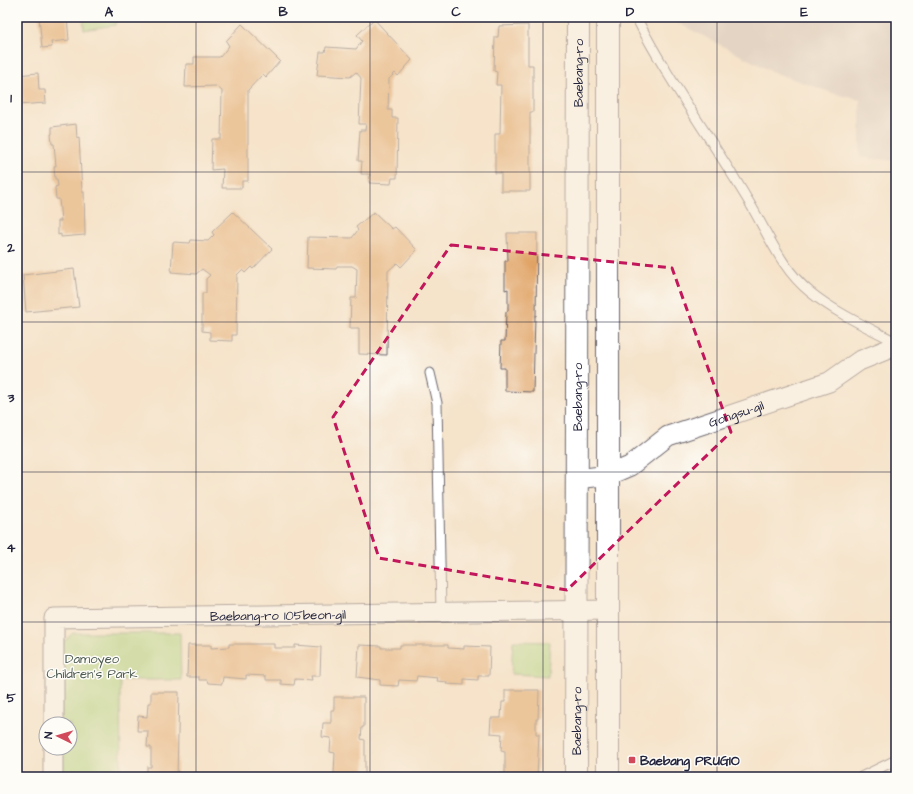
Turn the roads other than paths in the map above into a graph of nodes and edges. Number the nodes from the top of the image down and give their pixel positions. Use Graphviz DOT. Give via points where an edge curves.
graph roads {
  1 [pos="578,17"];
  2 [pos="608,17"];
  3 [pos="636,17"];
  4 [pos="896,342"];
  5 [pos="896,346"];
  6 [pos="430,373"];
  7 [pos="609,475"];
  8 [pos="577,478"];
  9 [pos="609,610"];
  10 [pos="576,612"];
  11 [pos="441,614"];
  12 [pos="54,716"];
  13 [pos="53,756"];
  14 [pos="896,760"];
  15 [pos="53,777"];
  16 [pos="576,777"];
  17 [pos="608,777"];
  18 [pos="860,777"];
  1 -- 8 [label="street, Baebang-ro"];
  2 -- 7 [label="street"];
  3 -- 4 [label="lane" via="675,87 728,167 766,235 790,271 809,292 851,319"];
  5 -- 7 [label="street, Gongsu-gil" via="859,361 829,382 668,436 630,466"];
  6 -- 11 [label="lane" via="437,403"];
  7 -- 8 [label="street, Gongsu-gil"];
  7 -- 9 [label="street"];
  8 -- 10 [label="street, Baebang-ro"];
  9 -- 10 [label="street, Baebang-ro 105beon-gil"];
  9 -- 17 [label="street"];
  10 -- 11 [label="street, Baebang-ro 105beon-gil"];
  10 -- 16 [label="street, Baebang-ro"];
  11 -- 12 [label="street, Baebang-ro 105beon-gil" via="54,618"];
  13 -- 15 [label="street"];
  14 -- 18 [label="lane"];
}
